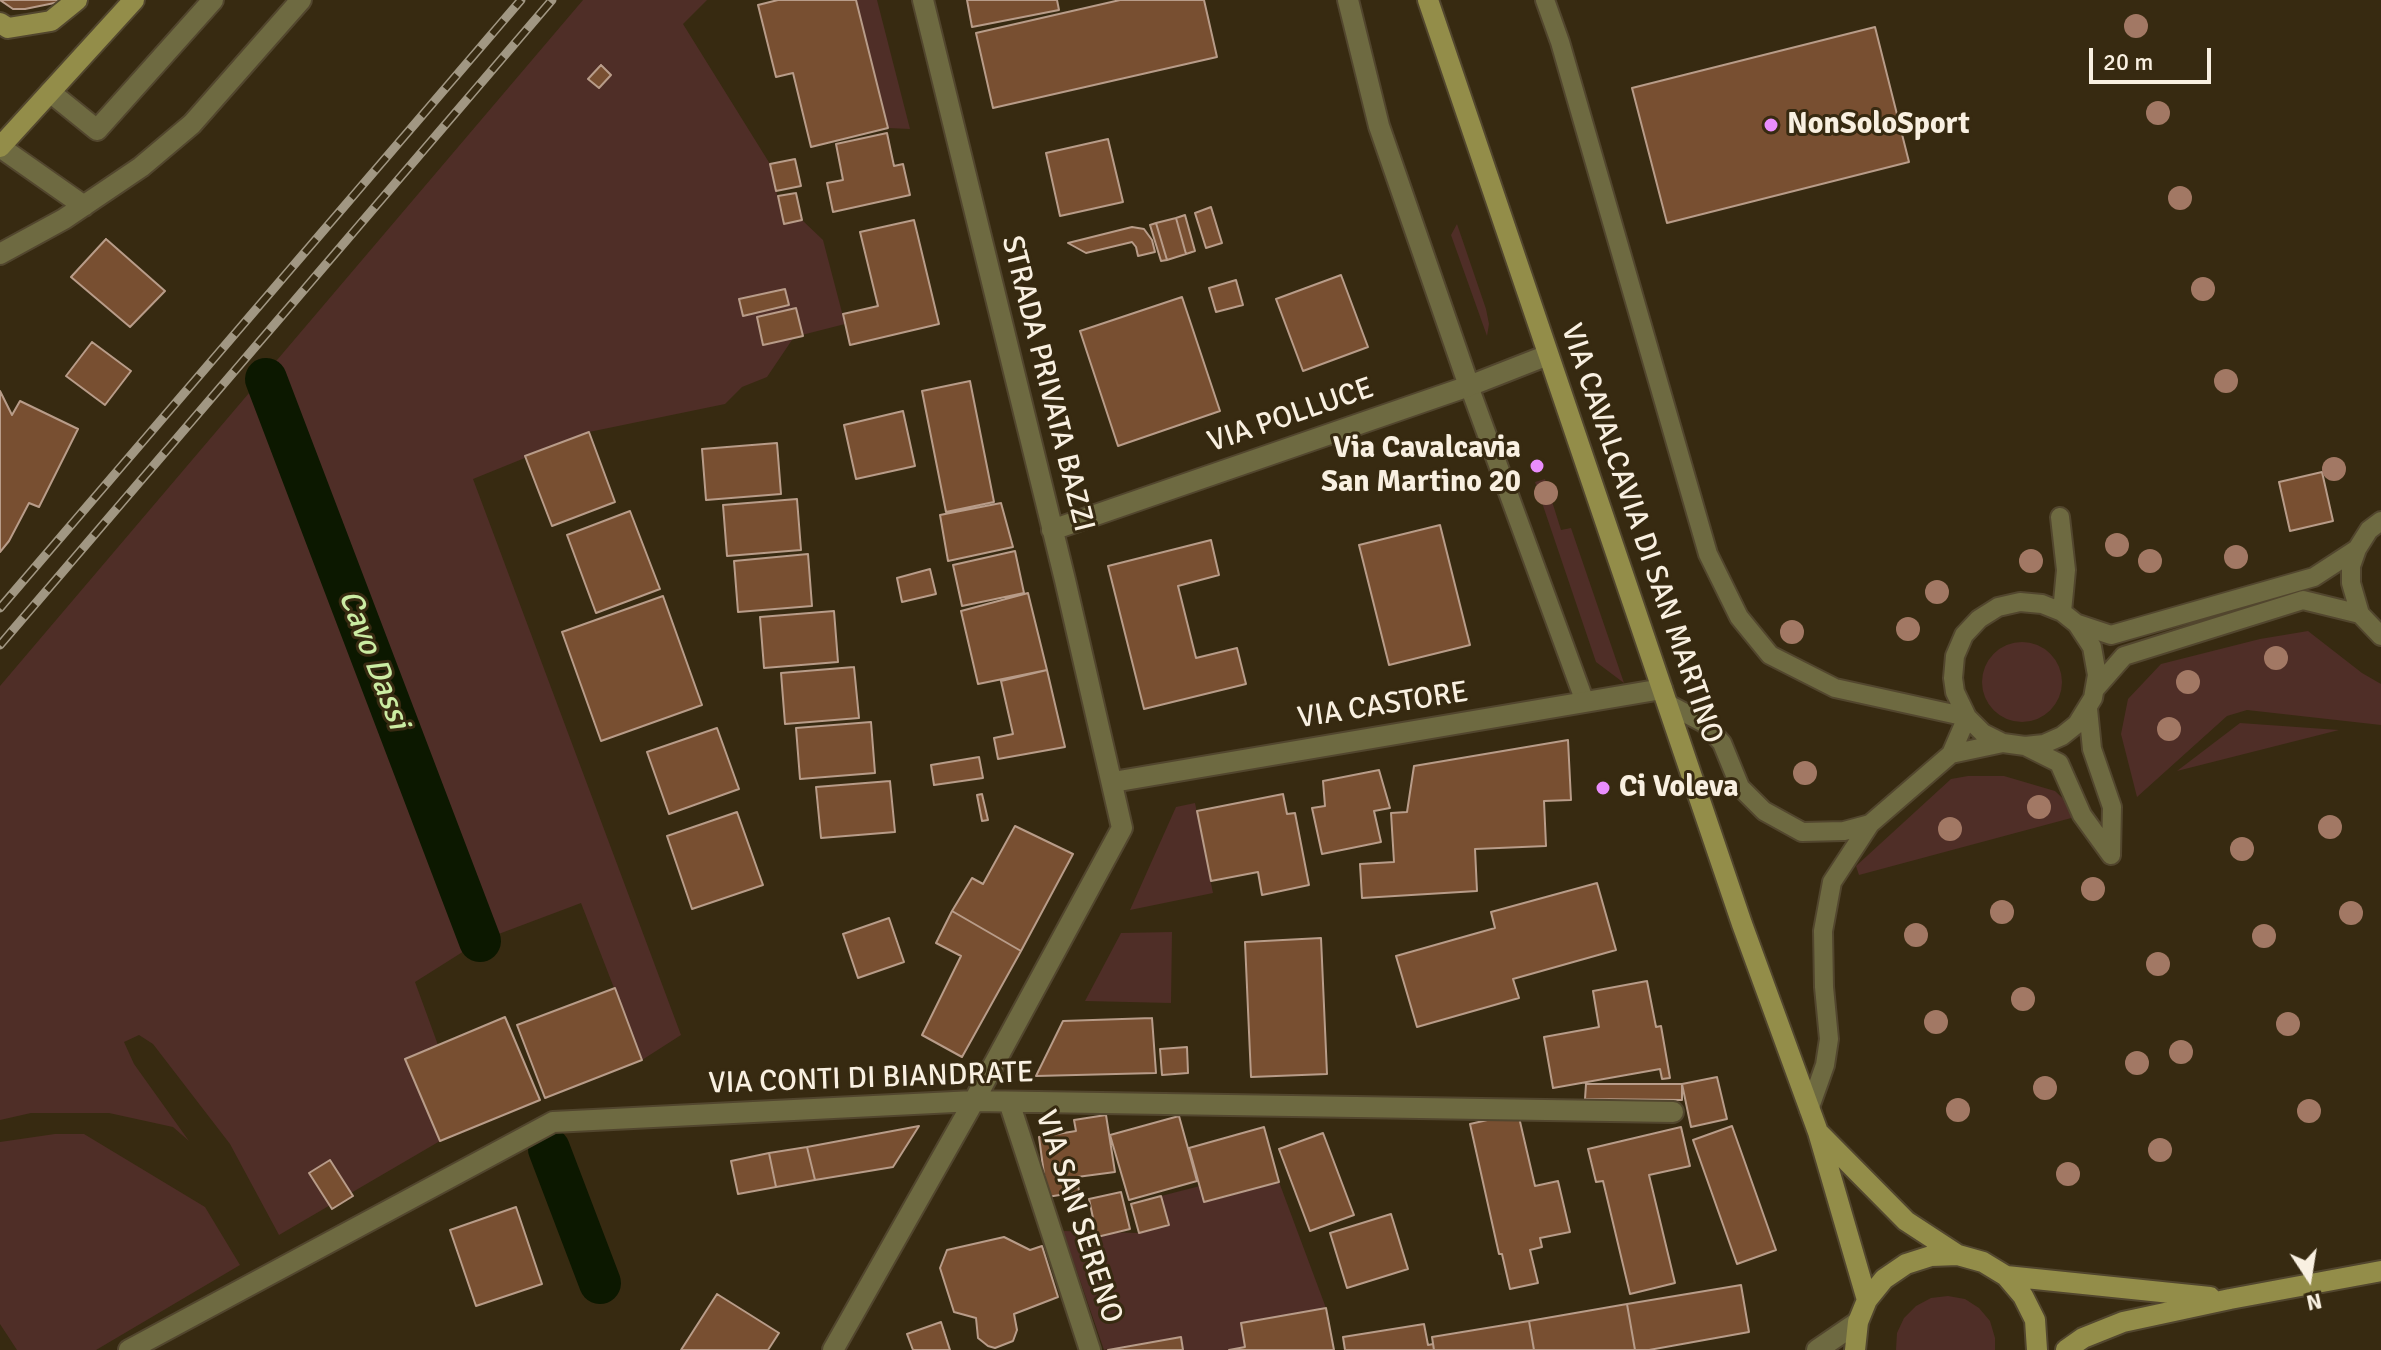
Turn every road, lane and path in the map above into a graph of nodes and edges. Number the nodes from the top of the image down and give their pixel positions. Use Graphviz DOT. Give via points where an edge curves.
graph roads {
  1 [pos="77,0"];
  2 [pos="134,0"];
  3 [pos="213,0"];
  4 [pos="301,0"];
  5 [pos="923,0"];
  6 [pos="1348,0"];
  7 [pos="1428,0"];
  8 [pos="1545,0"];
  9 [pos="0,23"];
  10 [pos="50,92"];
  11 [pos="0,147"];
  12 [pos="84,206"];
  13 [pos="0,254"];
  14 [pos="1548,355"];
  15 [pos="1469,386"];
  16 [pos="2060,517"];
  17 [pos="2381,521"];
  18 [pos="1052,530"];
  19 [pos="2357,549"];
  20 [pos="2360,614"];
  21 [pos="2070,618"];
  22 [pos="2381,636"];
  23 [pos="2096,688"];
  24 [pos="1665,697"];
  25 [pos="1585,702"];
  26 [pos="2088,709"];
  27 [pos="1967,717"];
  28 [pos="2003,743"];
  29 [pos="2025,746"];
  30 [pos="1951,754"];
  31 [pos="1113,782"];
  32 [pos="1870,824"];
  33 [pos="974,1101"];
  34 [pos="1009,1102"];
  35 [pos="1809,1110"];
  36 [pos="1673,1112"];
  37 [pos="1818,1132"];
  38 [pos="1958,1255"];
  39 [pos="2381,1271"];
  40 [pos="2006,1276"];
  41 [pos="2230,1299"];
  42 [pos="1867,1300"];
  43 [pos="1858,1322"];
  44 [pos="129,1350"];
  45 [pos="833,1350"];
  46 [pos="1090,1350"];
  47 [pos="1817,1350"];
  48 [pos="1855,1350"];
  49 [pos="2037,1350"];
  50 [pos="2066,1350"];
  1 -- 9 [label="main road" via="51,21 8,28"];
  2 -- 10 [label="main road"];
  3 -- 10 [label="street" via="97,130"];
  4 -- 12 [label="street" via="192,124"];
  5 -- 18 [label="street, STRADA PRIVATA BAZZI"];
  6 -- 15 [label="street" via="1379,126"];
  7 -- 14 [label="main road, VIA CAVALCAVIA DI SAN MARTINO"];
  8 -- 27 [label="lane" via="1708,554 1739,617 1770,655 1835,688"];
  10 -- 11 [label="main road"];
  11 -- 12 [label="street"];
  12 -- 13 [label="street"];
  14 -- 15 [label="street, VIA POLLUCE"];
  14 -- 24 [label="main road, VIA CAVALCAVIA DI SAN MARTINO"];
  15 -- 18 [label="street, VIA POLLUCE"];
  15 -- 25 [label="lane"];
  16 -- 21 [label="lane"];
  17 -- 19 [label="lane"];
  18 -- 31 [label="street, STRADA PRIVATA BAZZI"];
  19 -- 20 [label="lane" via="2351,583"];
  19 -- 21 [label="lane" via="2314,577 2111,635"];
  20 -- 22 [label="lane"];
  20 -- 23 [label="lane" via="2303,600 2124,656"];
  21 -- 23 [label="lane" via="2086,635 2096,660"];
  21 -- 27 [label="lane" via="2042,604 2020,602 1979,619 1955,656 1955,692"];
  23 -- 26 [label="lane"];
  24 -- 25 [label="street, VIA CASTORE"];
  24 -- 32 [label="lane" via="1704,723 1722,743 1740,787 1764,811 1802,832"];
  24 -- 35 [label="main road, VIA CAVALCAVIA DI SAN MARTINO"];
  25 -- 31 [label="street, VIA CASTORE"];
  26 -- 29 [label="lane" via="2062,736"];
  26 -- 29 [label="lane" via="2092,749 2112,807 2111,855 2082,815 2059,763"];
  27 -- 28 [label="lane"];
  27 -- 30 [label="lane"];
  28 -- 29 [label="lane"];
  28 -- 30 [label="lane"];
  30 -- 32 [label="lane"];
  31 -- 33 [label="street, STRADA PRIVATA BAZZI" via="1122,828"];
  32 -- 35 [label="lane" via="1832,882 1823,931 1829,1039"];
  33 -- 34 [label="street, VIA CONTI DI BIANDRATE"];
  33 -- 44 [label="street, VIA CONTI DI BIANDRATE" via="553,1122"];
  33 -- 45 [label="street, STRADA PRIVATA BAZZI"];
  34 -- 36 [label="street, VIA CONTI DI BIANDRATE"];
  34 -- 46 [label="street, VIA SAN SERENO"];
  35 -- 37 [label="main road, VIA CAVALCAVIA DI SAN MARTINO"];
  37 -- 38 [label="main road, VIA CAVALCAVIA DI SAN MARTINO" via="1906,1221"];
  37 -- 42 [label="main road, VIA CAVALCAVIA DI SAN MARTINO"];
  38 -- 40 [label="main road, VIA CAVALCAVIA DI SAN MARTINO"];
  38 -- 42 [label="main road" via="1906,1264"];
  39 -- 41 [label="main road"];
  40 -- 41 [label="main road"];
  40 -- 49 [label="main road" via="2035,1320"];
  41 -- 50 [label="main road" via="2123,1322"];
  42 -- 43 [label="main road"];
  43 -- 47 [label="street"];
  43 -- 48 [label="main road"];
}
